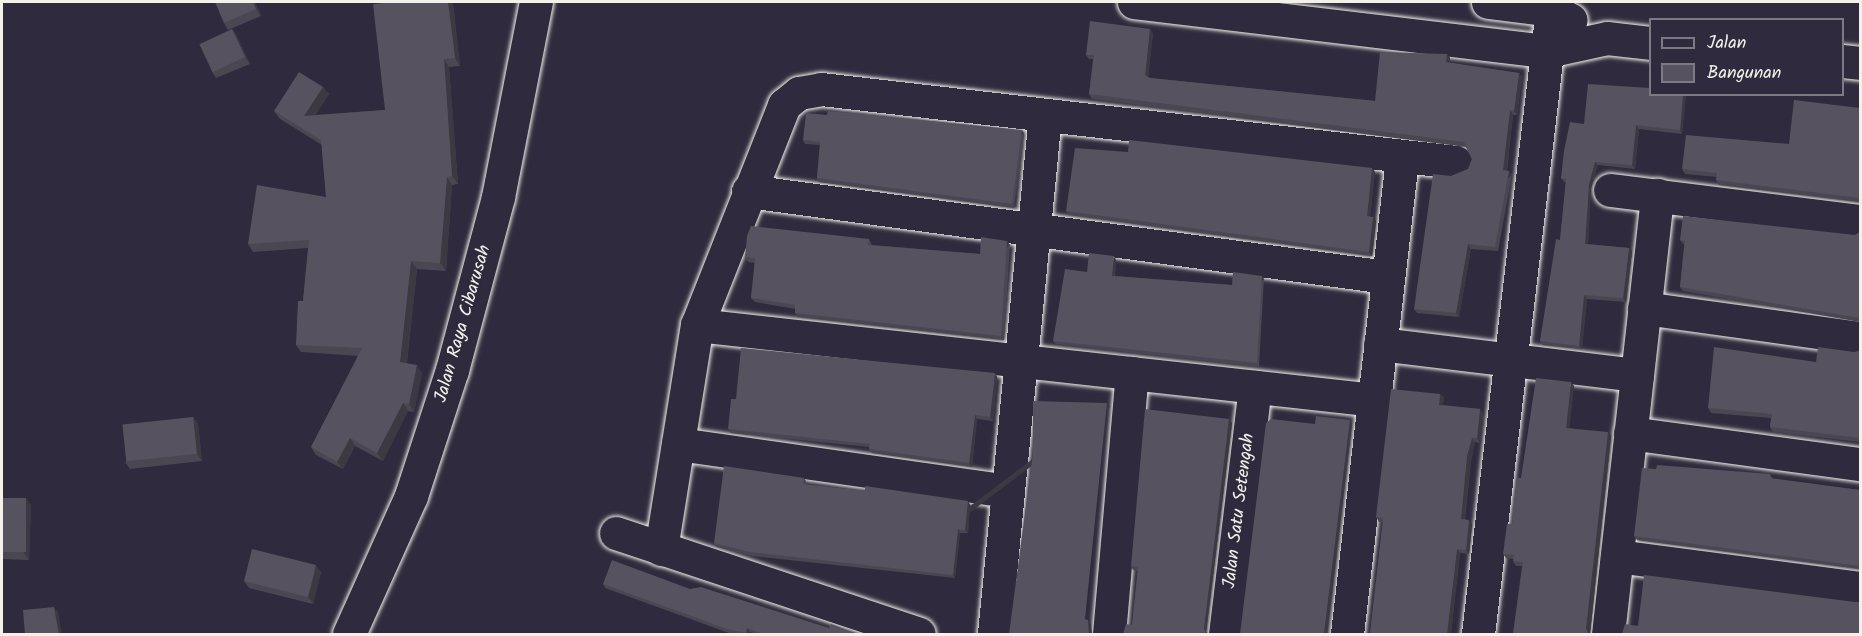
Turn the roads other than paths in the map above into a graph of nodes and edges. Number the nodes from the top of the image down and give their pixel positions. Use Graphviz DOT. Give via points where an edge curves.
graph roads {
  1 [pos="536,2"];
  2 [pos="1134,2"];
  3 [pos="1488,2"];
  4 [pos="1552,10"];
  5 [pos="1607,38"];
  6 [pos="1649,43"];
  7 [pos="1547,51"];
  8 [pos="1844,61"];
  9 [pos="1860,63"];
  10 [pos="1045,115"];
  11 [pos="1402,156"];
  12 [pos="1456,162"];
  13 [pos="1610,190"];
  14 [pos="748,191"];
  15 [pos="1657,195"];
  16 [pos="1860,221"];
  17 [pos="1032,229"];
  18 [pos="1388,277"];
  19 [pos="1644,308"];
  20 [pos="697,326"];
  21 [pos="1860,338"];
  22 [pos="1380,344"];
  23 [pos="1509,357"];
  24 [pos="1020,361"];
  25 [pos="1132,373"];
  26 [pos="1637,375"];
  27 [pos="1255,387"];
  28 [pos="1374,400"];
  29 [pos="1630,433"];
  30 [pos="678,444"];
  31 [pos="1860,464"];
  32 [pos="1007,491"];
  33 [pos="616,533"];
  34 [pos="661,549"];
  35 [pos="1617,556"];
  36 [pos="1860,588"];
  37 [pos="349,634"];
  38 [pos="919,634"];
  39 [pos="994,634"];
  40 [pos="1108,634"];
  41 [pos="1225,634"];
  42 [pos="1347,634"];
  43 [pos="1478,634"];
  44 [pos="1608,634"];
  1 -- 37 [label="street, Jalan Raya Cibarusah" via="498,197 456,359 411,496"];
  2 -- 7 [label="street"];
  3 -- 4 [label="street"];
  4 -- 5 [label="street"];
  4 -- 7 [label="street"];
  5 -- 6 [label="street"];
  5 -- 7 [label="street"];
  7 -- 23 [label="street"];
  8 -- 9 [label="street"];
  10 -- 11 [label="street"];
  10 -- 14 [label="street" via="810,90 791,97 784,105"];
  10 -- 17 [label="street"];
  11 -- 12 [label="street"];
  11 -- 18 [label="street"];
  13 -- 15 [label="street"];
  14 -- 17 [label="street"];
  14 -- 20 [label="street"];
  15 -- 16 [label="street"];
  15 -- 19 [label="street"];
  17 -- 18 [label="street"];
  17 -- 24 [label="street"];
  18 -- 22 [label="street"];
  19 -- 21 [label="street"];
  19 -- 26 [label="street"];
  20 -- 24 [label="street"];
  20 -- 30 [label="street"];
  22 -- 23 [label="street"];
  22 -- 28 [label="street"];
  23 -- 26 [label="street"];
  23 -- 43 [label="street"];
  24 -- 25 [label="street"];
  24 -- 32 [label="street"];
  25 -- 27 [label="street"];
  25 -- 40 [label="street"];
  26 -- 29 [label="street"];
  27 -- 28 [label="street"];
  27 -- 41 [label="street, Jalan Satu Setengah"];
  28 -- 42 [label="street"];
  29 -- 31 [label="street"];
  29 -- 35 [label="street"];
  30 -- 32 [label="street"];
  30 -- 34 [label="street"];
  32 -- 39 [label="street"];
  33 -- 34 [label="street"];
  34 -- 38 [label="street"];
  35 -- 36 [label="street"];
  35 -- 44 [label="street"];
}
